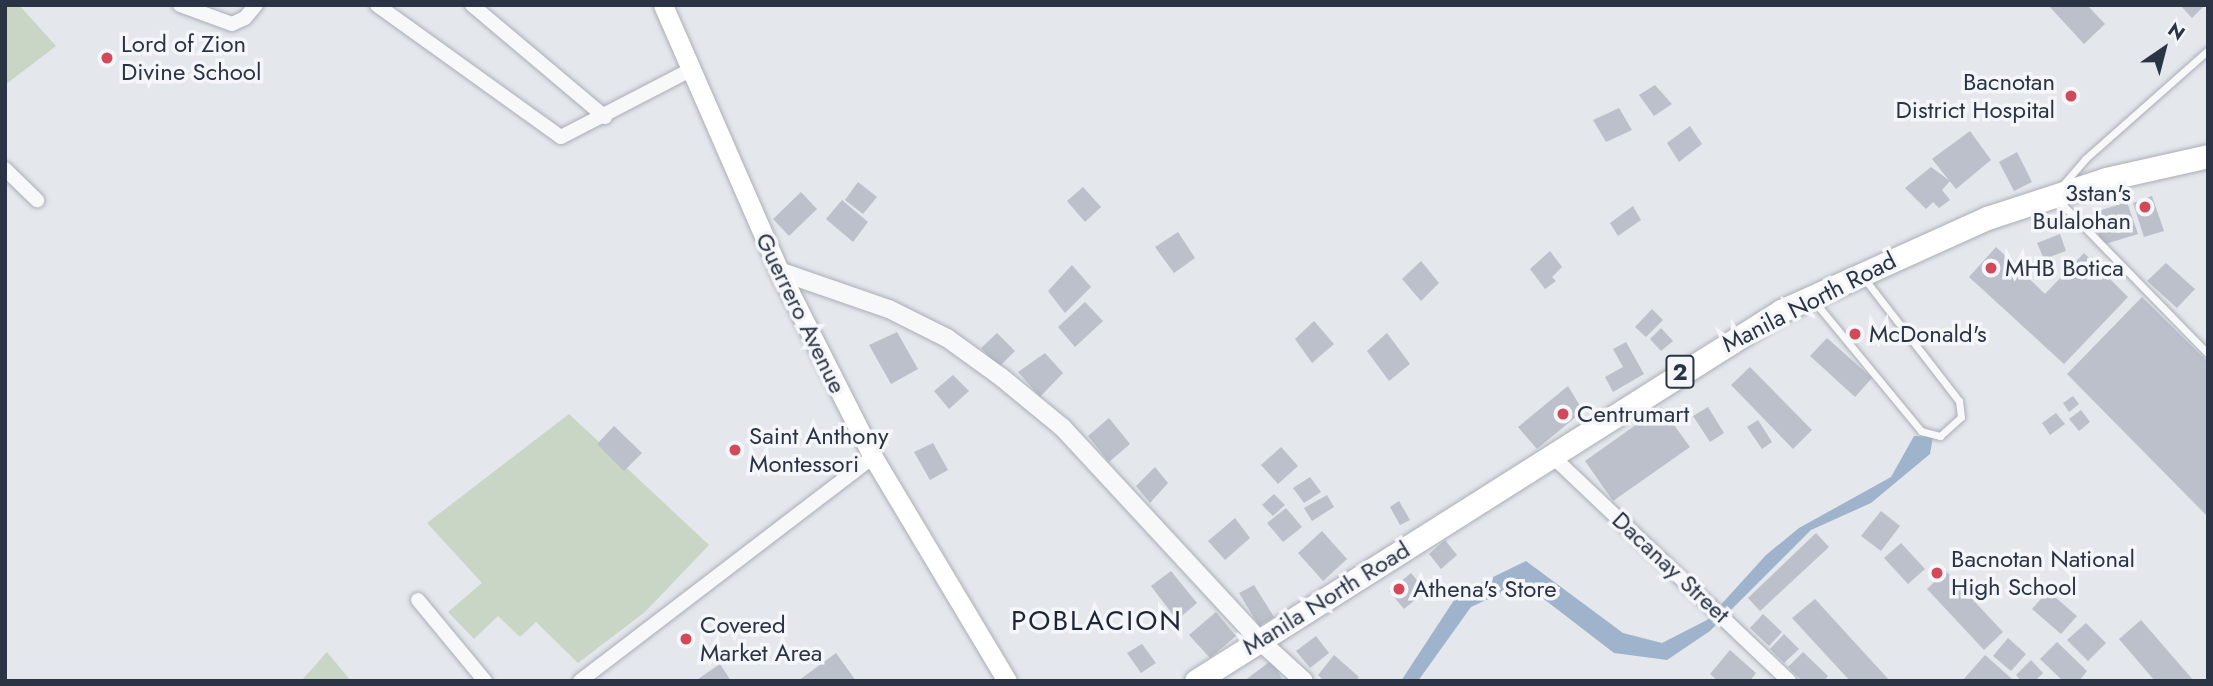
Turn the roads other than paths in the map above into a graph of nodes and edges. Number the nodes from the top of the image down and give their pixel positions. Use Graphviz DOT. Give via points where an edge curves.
graph roads {
  1 [pos="180,5"];
  2 [pos="256,5"];
  3 [pos="377,5"];
  4 [pos="472,5"];
  5 [pos="663,5"];
  6 [pos="2208,50"];
  7 [pos="690,70"];
  8 [pos="605,117"];
  9 [pos="2208,156"];
  10 [pos="5,169"];
  11 [pos="2054,195"];
  12 [pos="37,201"];
  13 [pos="779,271"];
  14 [pos="1861,273"];
  15 [pos="1811,297"];
  16 [pos="2208,354"];
  17 [pos="1551,455"];
  18 [pos="873,457"];
  19 [pos="418,600"];
  20 [pos="1260,641"];
  21 [pos="485,681"];
  22 [pos="580,681"];
  23 [pos="1007,681"];
  24 [pos="1196,681"];
  25 [pos="1304,681"];
  26 [pos="1789,681"];
  1 -- 2 [label="street" via="232,24 245,19"];
  3 -- 8 [label="street" via="561,137"];
  4 -- 8 [label="street"];
  5 -- 7 [label="main road, Guerrero Avenue"];
  6 -- 11 [label="lane" via="2085,159"];
  7 -- 8 [label="street"];
  7 -- 13 [label="main road, Guerrero Avenue"];
  9 -- 11 [label="highway, Manila North Road / 2"];
  10 -- 12 [label="street"];
  11 -- 14 [label="highway, Manila North Road / 2" via="1987,218"];
  11 -- 16 [label="lane"];
  13 -- 18 [label="main road, Guerrero Avenue"];
  13 -- 20 [label="street" via="889,309 947,338 1000,377 1063,428"];
  14 -- 15 [label="highway, Manila North Road / 2"];
  14 -- 15 [label="lane" via="1902,333 1959,401 1961,418 1940,436 1921,431"];
  15 -- 17 [label="highway, Manila North Road / 2" via="1685,368"];
  17 -- 20 [label="highway, Manila North Road / 2"];
  17 -- 26 [label="street, Dacanay Street"];
  18 -- 22 [label="street"];
  18 -- 23 [label="main road, Guerrero Avenue"];
  19 -- 21 [label="street"];
  20 -- 24 [label="highway, Manila North Road / 2"];
  20 -- 25 [label="street"];
}
